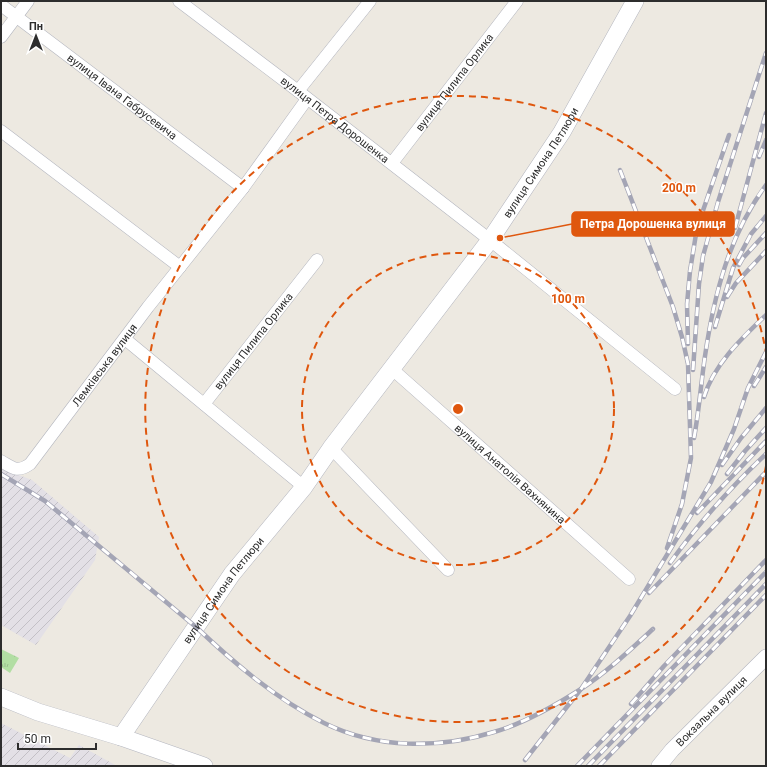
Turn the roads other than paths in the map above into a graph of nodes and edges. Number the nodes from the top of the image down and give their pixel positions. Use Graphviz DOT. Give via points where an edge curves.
graph roads {
  1 [pos="28,1"];
  2 [pos="178,1"];
  3 [pos="370,1"];
  4 [pos="517,1"];
  5 [pos="635,1"];
  6 [pos="1,5"];
  7 [pos="16,16"];
  8 [pos="1,36"];
  9 [pos="303,95"];
  10 [pos="1,131"];
  11 [pos="392,163"];
  12 [pos="243,188"];
  13 [pos="490,240"];
  14 [pos="317,260"];
  15 [pos="180,267"];
  16 [pos="125,338"];
  17 [pos="392,369"];
  18 [pos="675,389"];
  19 [pos="204,404"];
  20 [pos="331,448"];
  21 [pos="1,461"];
  22 [pos="304,487"];
  23 [pos="448,570"];
  24 [pos="628,579"];
  25 [pos="766,657"];
  26 [pos="1,697"];
  27 [pos="121,737"];
  28 [pos="204,766"];
  29 [pos="659,766"];
  1 -- 7 [label="street"];
  2 -- 9 [label="street, вулиця Петра Дорошенка"];
  3 -- 9 [label="street, Лемківська вулиця"];
  4 -- 11 [label="street, вулиця Пилипа Орлика"];
  5 -- 13 [label="main road, вулиця Симона Петлюри" via="562,132"];
  6 -- 7 [label="street, вулиця Івана Габрусевича"];
  7 -- 8 [label="street"];
  7 -- 12 [label="street, вулиця Івана Габрусевича"];
  9 -- 11 [label="street, вулиця Петра Дорошенка"];
  9 -- 12 [label="street, Лемківська вулиця"];
  10 -- 15 [label="street"];
  11 -- 13 [label="street, вулиця Петра Дорошенка"];
  12 -- 15 [label="street, Лемківська вулиця"];
  13 -- 17 [label="main road, вулиця Симона Петлюри"];
  13 -- 18 [label="street, вулиця Петра Дорошенка"];
  14 -- 19 [label="street, вулиця Пилипа Орлика"];
  15 -- 16 [label="street, Лемківська вулиця"];
  16 -- 19 [label="street"];
  16 -- 21 [label="street, Лемківська вулиця" via="30,464 19,470"];
  17 -- 20 [label="main road, вулиця Симона Петлюри"];
  17 -- 24 [label="street, вулиця Анатолія Вахнянина"];
  19 -- 22 [label="street"];
  20 -- 22 [label="main road, вулиця Симона Петлюри"];
  20 -- 23 [label="street"];
  22 -- 27 [label="main road, вулиця Симона Петлюри" via="232,574"];
  25 -- 29 [label="street, Вокзальна вулиця"];
  26 -- 27 [label="main road" via="38,712"];
  27 -- 28 [label="main road"];
}
